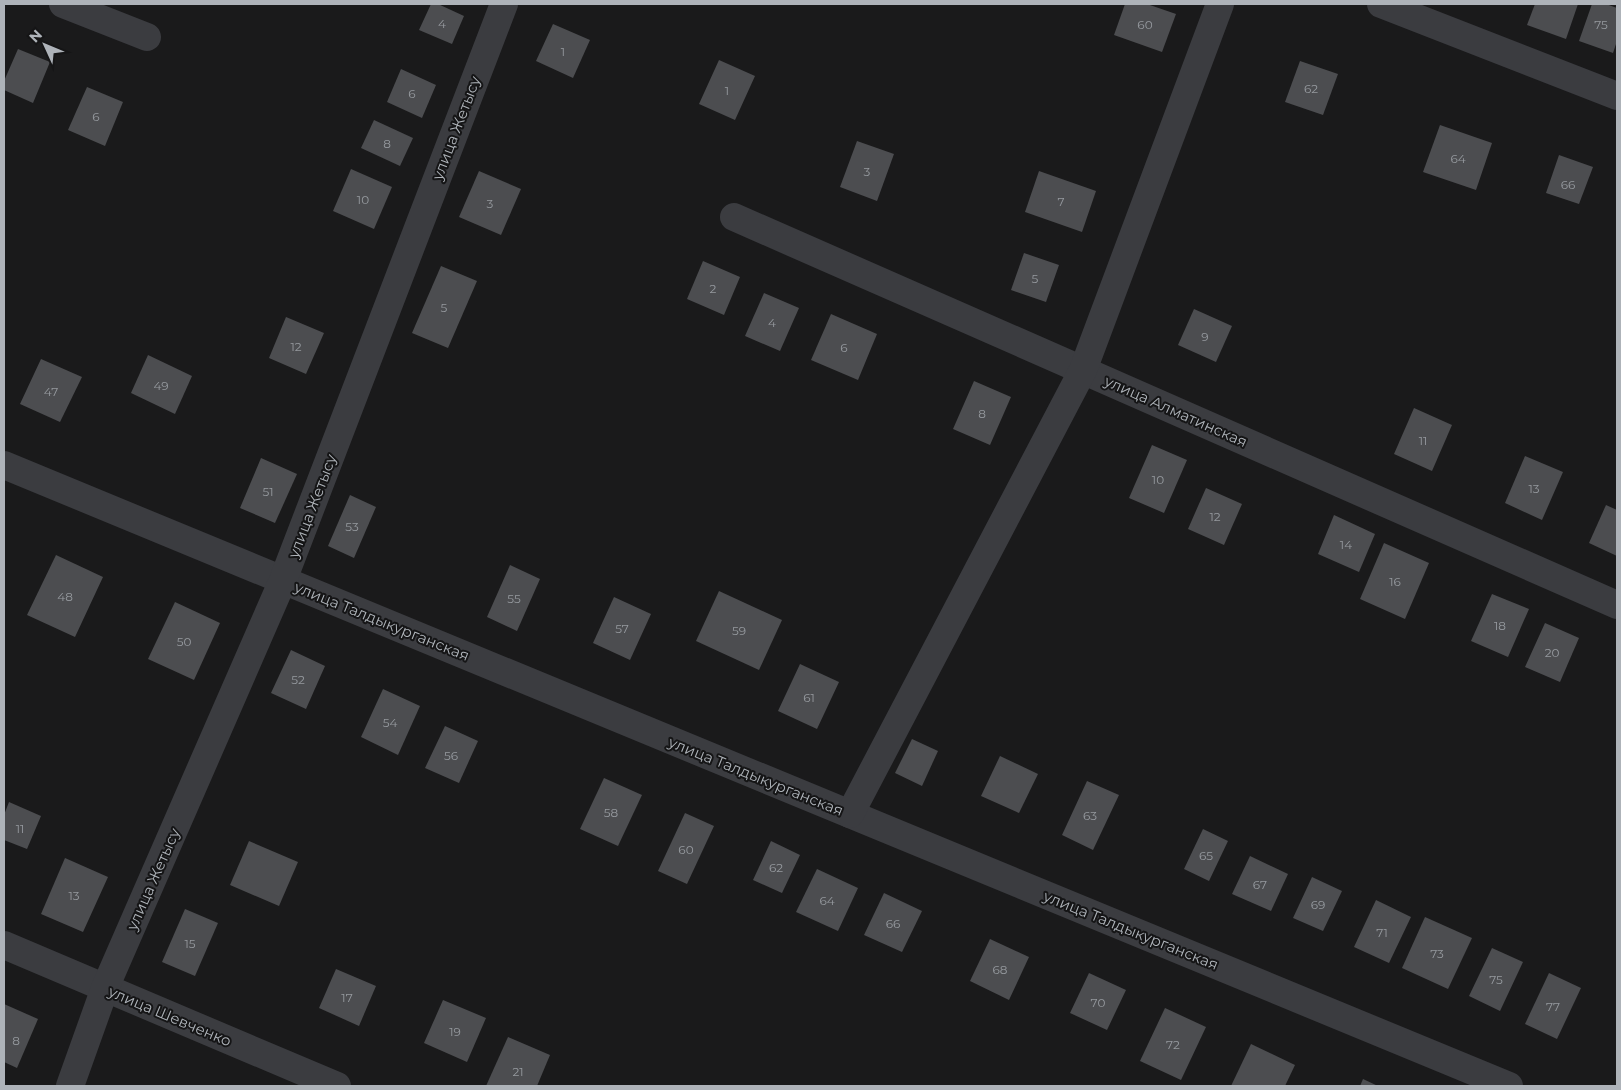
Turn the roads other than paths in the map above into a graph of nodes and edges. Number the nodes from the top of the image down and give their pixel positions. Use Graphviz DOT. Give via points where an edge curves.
graph roads {
  1 [pos="63,4"];
  2 [pos="504,4"];
  3 [pos="1220,4"];
  4 [pos="1381,4"];
  5 [pos="147,37"];
  6 [pos="1617,96"];
  7 [pos="734,217"];
  8 [pos="1083,370"];
  9 [pos="4,465"];
  10 [pos="283,580"];
  11 [pos="1617,605"];
  12 [pos="850,814"];
  13 [pos="4,945"];
  14 [pos="105,988"];
  15 [pos="70,1086"];
  16 [pos="337,1086"];
  17 [pos="1509,1086"];
  1 -- 5 [label="street"];
  2 -- 10 [label="street, улица Жетысу"];
  3 -- 8 [label="street"];
  4 -- 6 [label="street"];
  7 -- 8 [label="street, улица Алматинская"];
  8 -- 11 [label="street, улица Алматинская"];
  8 -- 12 [label="street"];
  9 -- 10 [label="street, улица Талдыкурганская"];
  10 -- 12 [label="street, улица Талдыкурганская"];
  10 -- 14 [label="street, улица Жетысу"];
  12 -- 17 [label="street, улица Талдыкурганская"];
  13 -- 14 [label="street, улица Шевченко"];
  14 -- 15 [label="street, улица Жетысу"];
  14 -- 16 [label="street, улица Шевченко"];
}
